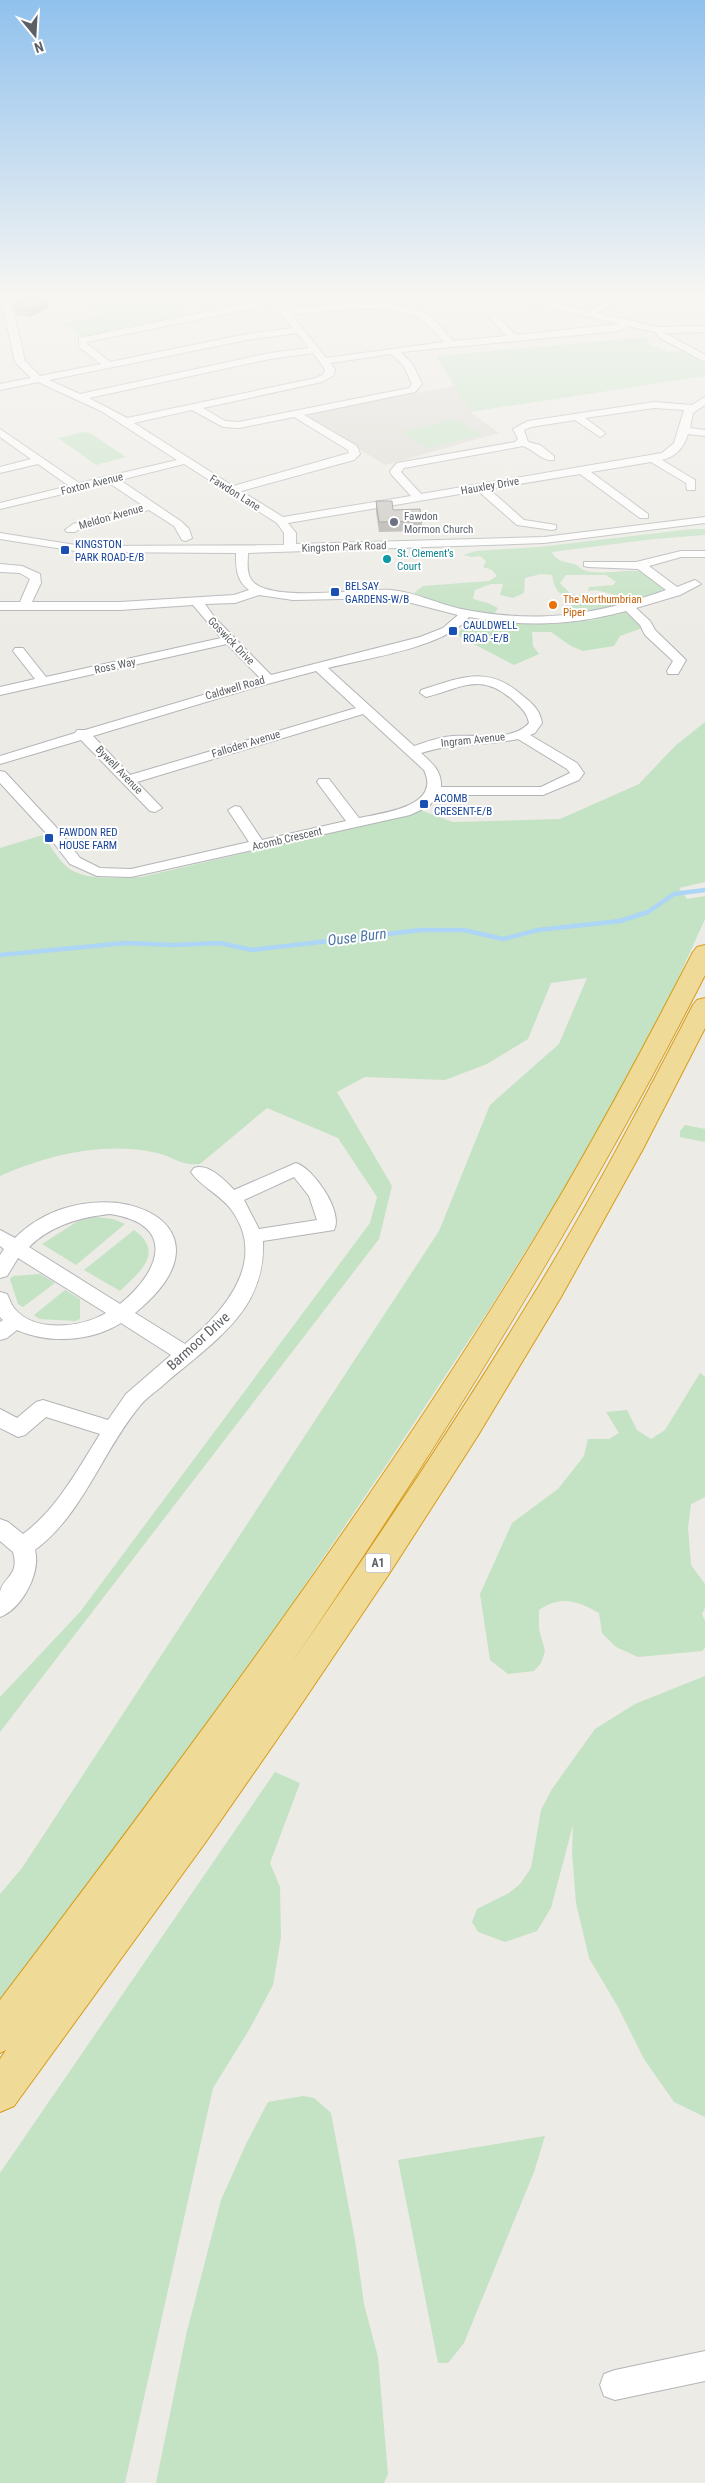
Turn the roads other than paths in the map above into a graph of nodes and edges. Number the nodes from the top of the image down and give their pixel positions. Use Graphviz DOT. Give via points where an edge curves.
graph roads {
  1 [pos="105,409"];
  2 [pos="185,409"];
  3 [pos="197,409"];
  4 [pos="320,409"];
  5 [pos="629,409"];
  6 [pos="692,409"];
  7 [pos="296,414"];
  8 [pos="577,417"];
  9 [pos="124,422"];
  10 [pos="684,430"];
  11 [pos="0,432"];
  12 [pos="705,432"];
  13 [pos="600,434"];
  14 [pos="522,443"];
  15 [pos="550,458"];
  16 [pos="654,459"];
  17 [pos="40,460"];
  18 [pos="184,461"];
  19 [pos="0,470"];
  20 [pos="583,471"];
  21 [pos="111,479"];
  22 [pos="77,487"];
  23 [pos="481,488"];
  24 [pos="691,488"];
  25 [pos="230,490"];
  26 [pos="419,498"];
  27 [pos="0,506"];
  28 [pos="151,506"];
  29 [pos="644,516"];
  30 [pos="281,521"];
  31 [pos="705,521"];
  32 [pos="552,526"];
  33 [pos="71,530"];
  34 [pos="0,536"];
  35 [pos="186,538"];
  36 [pos="290,548"];
  37 [pos="242,550"];
  38 [pos="705,554"];
  39 [pos="596,563"];
  40 [pos="640,565"];
  41 [pos="0,568"];
  42 [pos="695,584"];
  43 [pos="258,591"];
  44 [pos="676,592"];
  45 [pos="196,601"];
  46 [pos="25,605"];
  47 [pos="0,606"];
  48 [pos="628,607"];
  49 [pos="466,613"];
  50 [pos="230,640"];
  51 [pos="19,651"];
  52 [pos="318,666"];
  53 [pos="672,671"];
  54 [pos="268,679"];
  55 [pos="43,681"];
  56 [pos="0,691"];
  57 [pos="426,693"];
  58 [pos="365,709"];
  59 [pos="82,733"];
  60 [pos="519,734"];
  61 [pos="412,751"];
  62 [pos="0,760"];
  63 [pos="0,775"];
  64 [pos="128,780"];
  65 [pos="324,782"];
  66 [pos="434,791"];
  67 [pos="155,808"];
  68 [pos="235,810"];
  69 [pos="355,823"];
  70 [pos="258,845"];
  71 [pos="705,952"];
  72 [pos="705,1005"];
  73 [pos="200,1172"];
  74 [pos="234,1197"];
  75 [pos="254,1236"];
  76 [pos="8,1242"];
  77 [pos="0,1271"];
  78 [pos="0,1299"];
  79 [pos="121,1313"];
  80 [pos="7,1327"];
  81 [pos="185,1354"];
  82 [pos="0,1417"];
  83 [pos="113,1430"];
  84 [pos="0,1528"];
  85 [pos="24,1547"];
  86 [pos="0,1607"];
  87 [pos="0,2033"];
  88 [pos="0,2092"];
  89 [pos="705,2366"];
  90 [pos="615,2385"];
  1 -- 9 [label="street, Fawdon Lane"];
  2 -- 9 [label="street"];
  3 -- 7 [label="street" via="228,425"];
  4 -- 7 [label="street"];
  5 -- 8 [label="street"];
  6 -- 10 [label="street, Hauxley Drive" via="688,412"];
  7 -- 25 [label="street" via="353,448 355,454"];
  8 -- 13 [label="street"];
  8 -- 14 [label="street" via="520,426"];
  9 -- 18 [label="street, Fawdon Lane"];
  10 -- 12 [label="street"];
  10 -- 16 [label="street, Hauxley Drive" via="672,454"];
  11 -- 17 [label="street"];
  14 -- 15 [label="street" via="536,447"];
  14 -- 26 [label="street" via="401,465 396,474"];
  16 -- 20 [label="street, Hauxley Drive"];
  16 -- 24 [label="street" via="691,482"];
  17 -- 19 [label="street"];
  17 -- 22 [label="street"];
  18 -- 21 [label="street, Foxton Avenue"];
  18 -- 25 [label="street, Fawdon Lane"];
  20 -- 23 [label="street, Hauxley Drive"];
  20 -- 29 [label="street"];
  21 -- 22 [label="street, Foxton Avenue"];
  21 -- 28 [label="street"];
  22 -- 27 [label="street, Foxton Avenue"];
  23 -- 26 [label="street, Hauxley Drive"];
  23 -- 32 [label="street" via="521,523"];
  25 -- 30 [label="street, Fawdon Lane"];
  26 -- 30 [label="street, Hauxley Drive"];
  28 -- 33 [label="street, Meldon Avenue"];
  28 -- 35 [label="street" via="178,524"];
  30 -- 36 [label="street" via="290,534"];
  31 -- 36 [label="street, Kingston Park Road" via="536,540"];
  34 -- 37 [label="street, Kingston Park Road" via="82,548"];
  36 -- 37 [label="street, Kingston Park Road"];
  37 -- 43 [label="street" via="244,579"];
  38 -- 40 [label="street" via="681,554"];
  39 -- 40 [label="street"];
  40 -- 44 [label="street"];
  41 -- 46 [label="street" via="22,570 36,576 36,584"];
  42 -- 44 [label="street"];
  43 -- 45 [label="street" via="235,599"];
  43 -- 49 [label="street" via="286,597 392,594"];
  44 -- 48 [label="street"];
  45 -- 46 [label="street" via="120,606"];
  45 -- 50 [label="street, Goswick Drive"];
  46 -- 47 [label="street"];
  48 -- 49 [label="street" via="588,617 551,621"];
  48 -- 53 [label="street" via="646,624 648,632 680,660"];
  49 -- 52 [label="street, Caldwell Road" via="447,632 383,652"];
  50 -- 54 [label="street, Goswick Drive"];
  50 -- 55 [label="street, Ross Way"];
  51 -- 55 [label="street"];
  52 -- 54 [label="street, Caldwell Road"];
  52 -- 58 [label="street"];
  54 -- 59 [label="street, Caldwell Road"];
  55 -- 56 [label="street, Ross Way"];
  57 -- 60 [label="street, Ingram Avenue" via="446,692 482,680 499,684 534,713 536,718 531,728"];
  58 -- 61 [label="street"];
  58 -- 64 [label="street, Falloden Avenue"];
  59 -- 62 [label="street, Caldwell Road"];
  59 -- 64 [label="street, Bywell Avenue"];
  60 -- 61 [label="street, Ingram Avenue" via="487,741 451,741"];
  60 -- 66 [label="street" via="572,766 577,773 543,791"];
  61 -- 66 [label="street" via="430,768 435,778"];
  63 -- 70 [label="street, Acomb Crescent" via="75,861 97,872 131,873"];
  64 -- 67 [label="street, Bywell Avenue"];
  65 -- 69 [label="street"];
  66 -- 69 [label="street, Acomb Crescent" via="424,803 405,812"];
  68 -- 70 [label="street"];
  69 -- 70 [label="street, Acomb Crescent"];
  71 -- 87 [label="highway, A1" via="605,1144 443,1410 234,1716"];
  72 -- 88 [label="highway, A1" via="624,1161 558,1277 460,1437 261,1735"];
  73 -- 74 [label="street, Barmoor Drive"];
  74 -- 75 [label="street, Barmoor Drive"];
  74 -- 75 [label="street" via="296,1170 310,1182 325,1208 327,1225"];
  75 -- 81 [label="street, Barmoor Drive" via="255,1258 238,1303 222,1323"];
  76 -- 77 [label="street"];
  76 -- 79 [label="street"];
  76 -- 79 [label="street" via="80,1211 120,1209 145,1216 162,1234 166,1253 164,1265 160,1276"];
  78 -- 80 [label="street"];
  79 -- 80 [label="street" via="96,1324 57,1331"];
  79 -- 81 [label="street"];
  81 -- 83 [label="street, Barmoor Drive" via="132,1400"];
  82 -- 83 [label="street" via="18,1429 43,1408"];
  83 -- 85 [label="street, Barmoor Drive" via="54,1520"];
  84 -- 85 [label="street"];
  85 -- 86 [label="street" via="28,1558 26,1572"];
  89 -- 90 [label="street"];
}
